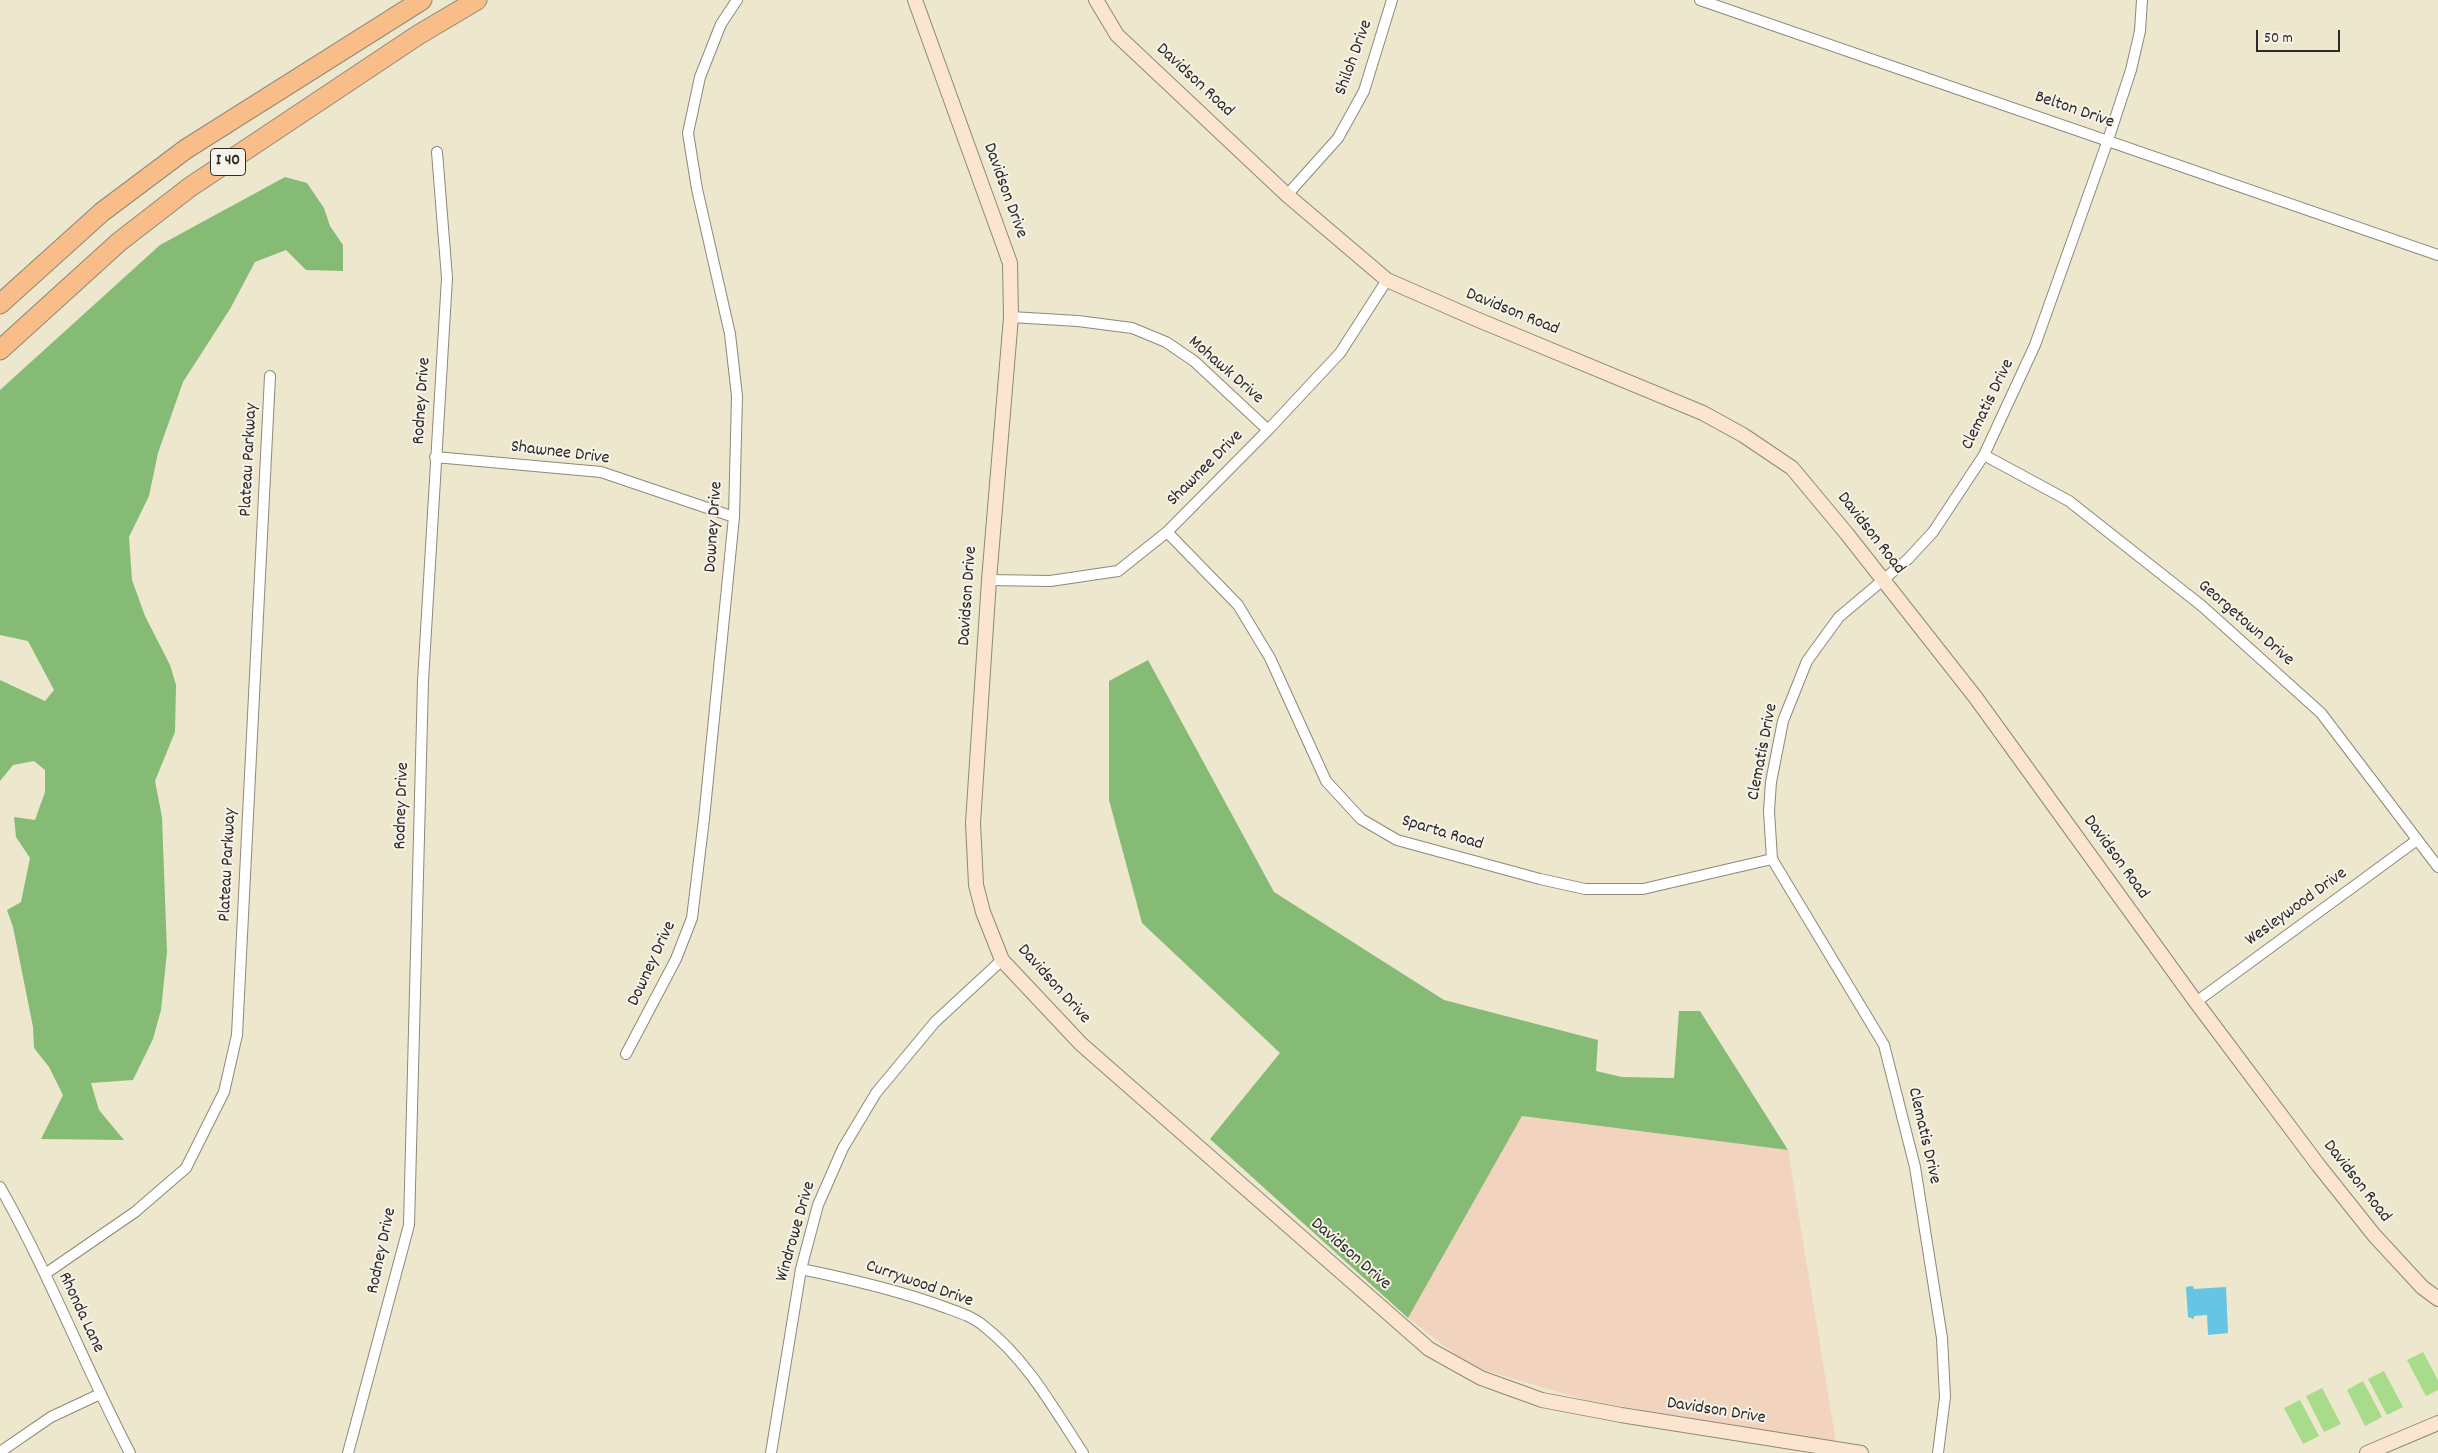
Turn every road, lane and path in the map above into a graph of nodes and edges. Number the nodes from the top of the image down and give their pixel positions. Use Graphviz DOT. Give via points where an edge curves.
graph roads {
  1 [pos="422,0"];
  2 [pos="477,0"];
  3 [pos="737,0"];
  4 [pos="914,0"];
  5 [pos="1096,0"];
  6 [pos="1392,0"];
  7 [pos="1700,0"];
  8 [pos="2142,0"];
  9 [pos="1724,3"];
  10 [pos="2108,140"];
  11 [pos="437,152"];
  12 [pos="1287,195"];
  13 [pos="2438,255"];
  14 [pos="1388,280"];
  15 [pos="0,304"];
  16 [pos="1011,317"];
  17 [pos="0,350"];
  18 [pos="270,376"];
  19 [pos="1268,430"];
  20 [pos="1984,455"];
  21 [pos="435,457"];
  22 [pos="734,517"];
  23 [pos="1167,532"];
  24 [pos="989,580"];
  25 [pos="1882,580"];
  26 [pos="2416,840"];
  27 [pos="1772,859"];
  28 [pos="2438,867"];
  29 [pos="1002,960"];
  30 [pos="2196,1002"];
  31 [pos="626,1054"];
  32 [pos="0,1187"];
  33 [pos="801,1269"];
  34 [pos="44,1274"];
  35 [pos="2438,1298"];
  36 [pos="100,1394"];
  37 [pos="2438,1423"];
  38 [pos="0,1452"];
  39 [pos="130,1453"];
  40 [pos="348,1453"];
  41 [pos="771,1453"];
  42 [pos="1083,1453"];
  43 [pos="1861,1453"];
  44 [pos="1938,1453"];
  45 [pos="2367,1453"];
  1 -- 15 [label="highway, I 40" via="186,149 102,212"];
  2 -- 17 [label="highway, I 40" via="410,40 190,187 119,242"];
  3 -- 22 [label="street, Downey Drive" via="721,24 700,77 688,133 697,189 730,334 737,396"];
  4 -- 16 [label="street, Davidson Drive" via="1010,263"];
  5 -- 12 [label="street, Davidson Road" via="1117,35"];
  6 -- 12 [label="street, Shiloh Drive" via="1364,91 1338,138"];
  7 -- 9 [label="street, Belton Drive"];
  8 -- 10 [label="street, Clematis Drive" via="2140,31 2131,70"];
  9 -- 10 [label="street, Belton Drive" via="1908,72"];
  10 -- 13 [label="street, Belton Drive"];
  10 -- 20 [label="street, Clematis Drive" via="2035,345"];
  11 -- 21 [label="street, Rodney Drive" via="447,278"];
  12 -- 14 [label="street, Davidson Road"];
  14 -- 19 [label="street, Shawnee Drive" via="1340,354"];
  14 -- 25 [label="street, Davidson Road" via="1656,392 1743,435 1792,468"];
  16 -- 19 [label="street, Mohawk Drive" via="1132,328 1166,342 1194,361"];
  16 -- 24 [label="street, Davidson Drive"];
  18 -- 34 [label="street, Plateau Parkway" via="237,1035 224,1092 186,1168 135,1212"];
  19 -- 23 [label="street, Shawnee Drive"];
  20 -- 25 [label="street, Clematis Drive" via="1933,532 1908,559"];
  20 -- 26 [label="street, Georgetown Drive" via="2069,501 2202,606 2321,713"];
  21 -- 22 [label="street, Shawnee Drive" via="601,472"];
  21 -- 40 [label="street, Rodney Drive" via="423,681 409,1225"];
  22 -- 31 [label="street, Downey Drive" via="692,918 676,959"];
  23 -- 24 [label="street, Shawnee Drive" via="1118,571 1050,581"];
  23 -- 27 [label="street, Sparta Road" via="1238,605 1270,658 1326,781 1360,819 1397,840 1585,889 1643,889"];
  24 -- 29 [label="street, Davidson Drive" via="973,823 976,885"];
  25 -- 27 [label="street, Clematis Drive" via="1839,617 1808,661 1791,697 1781,727 1771,782"];
  25 -- 30 [label="street, Davidson Road" via="1976,698"];
  26 -- 28 [label="street, Georgetown Drive"];
  26 -- 30 [label="street, Wesleywood Drive"];
  27 -- 44 [label="street, Clematis Drive" via="1884,1045 1915,1168 1941,1326 1945,1398"];
  29 -- 33 [label="street, Windrowe Drive" via="935,1022 876,1093 842,1148 818,1206"];
  29 -- 43 [label="street, Davidson Drive" via="1080,1044 1429,1349 1481,1378 1542,1400"];
  30 -- 35 [label="street, Davidson Road" via="2374,1235 2422,1288"];
  32 -- 34 [label="street, Rhonda Lane"];
  33 -- 41 [label="street, Windrowe Drive"];
  33 -- 42 [label="street, Currywood Drive" via="919,1298 966,1315 985,1326 1025,1366"];
  34 -- 36 [label="street, Rhonda Lane"];
  36 -- 38 [label="street" via="51,1418"];
  36 -- 39 [label="street, Rhonda Lane"];
  37 -- 45 [label="street"];
}
